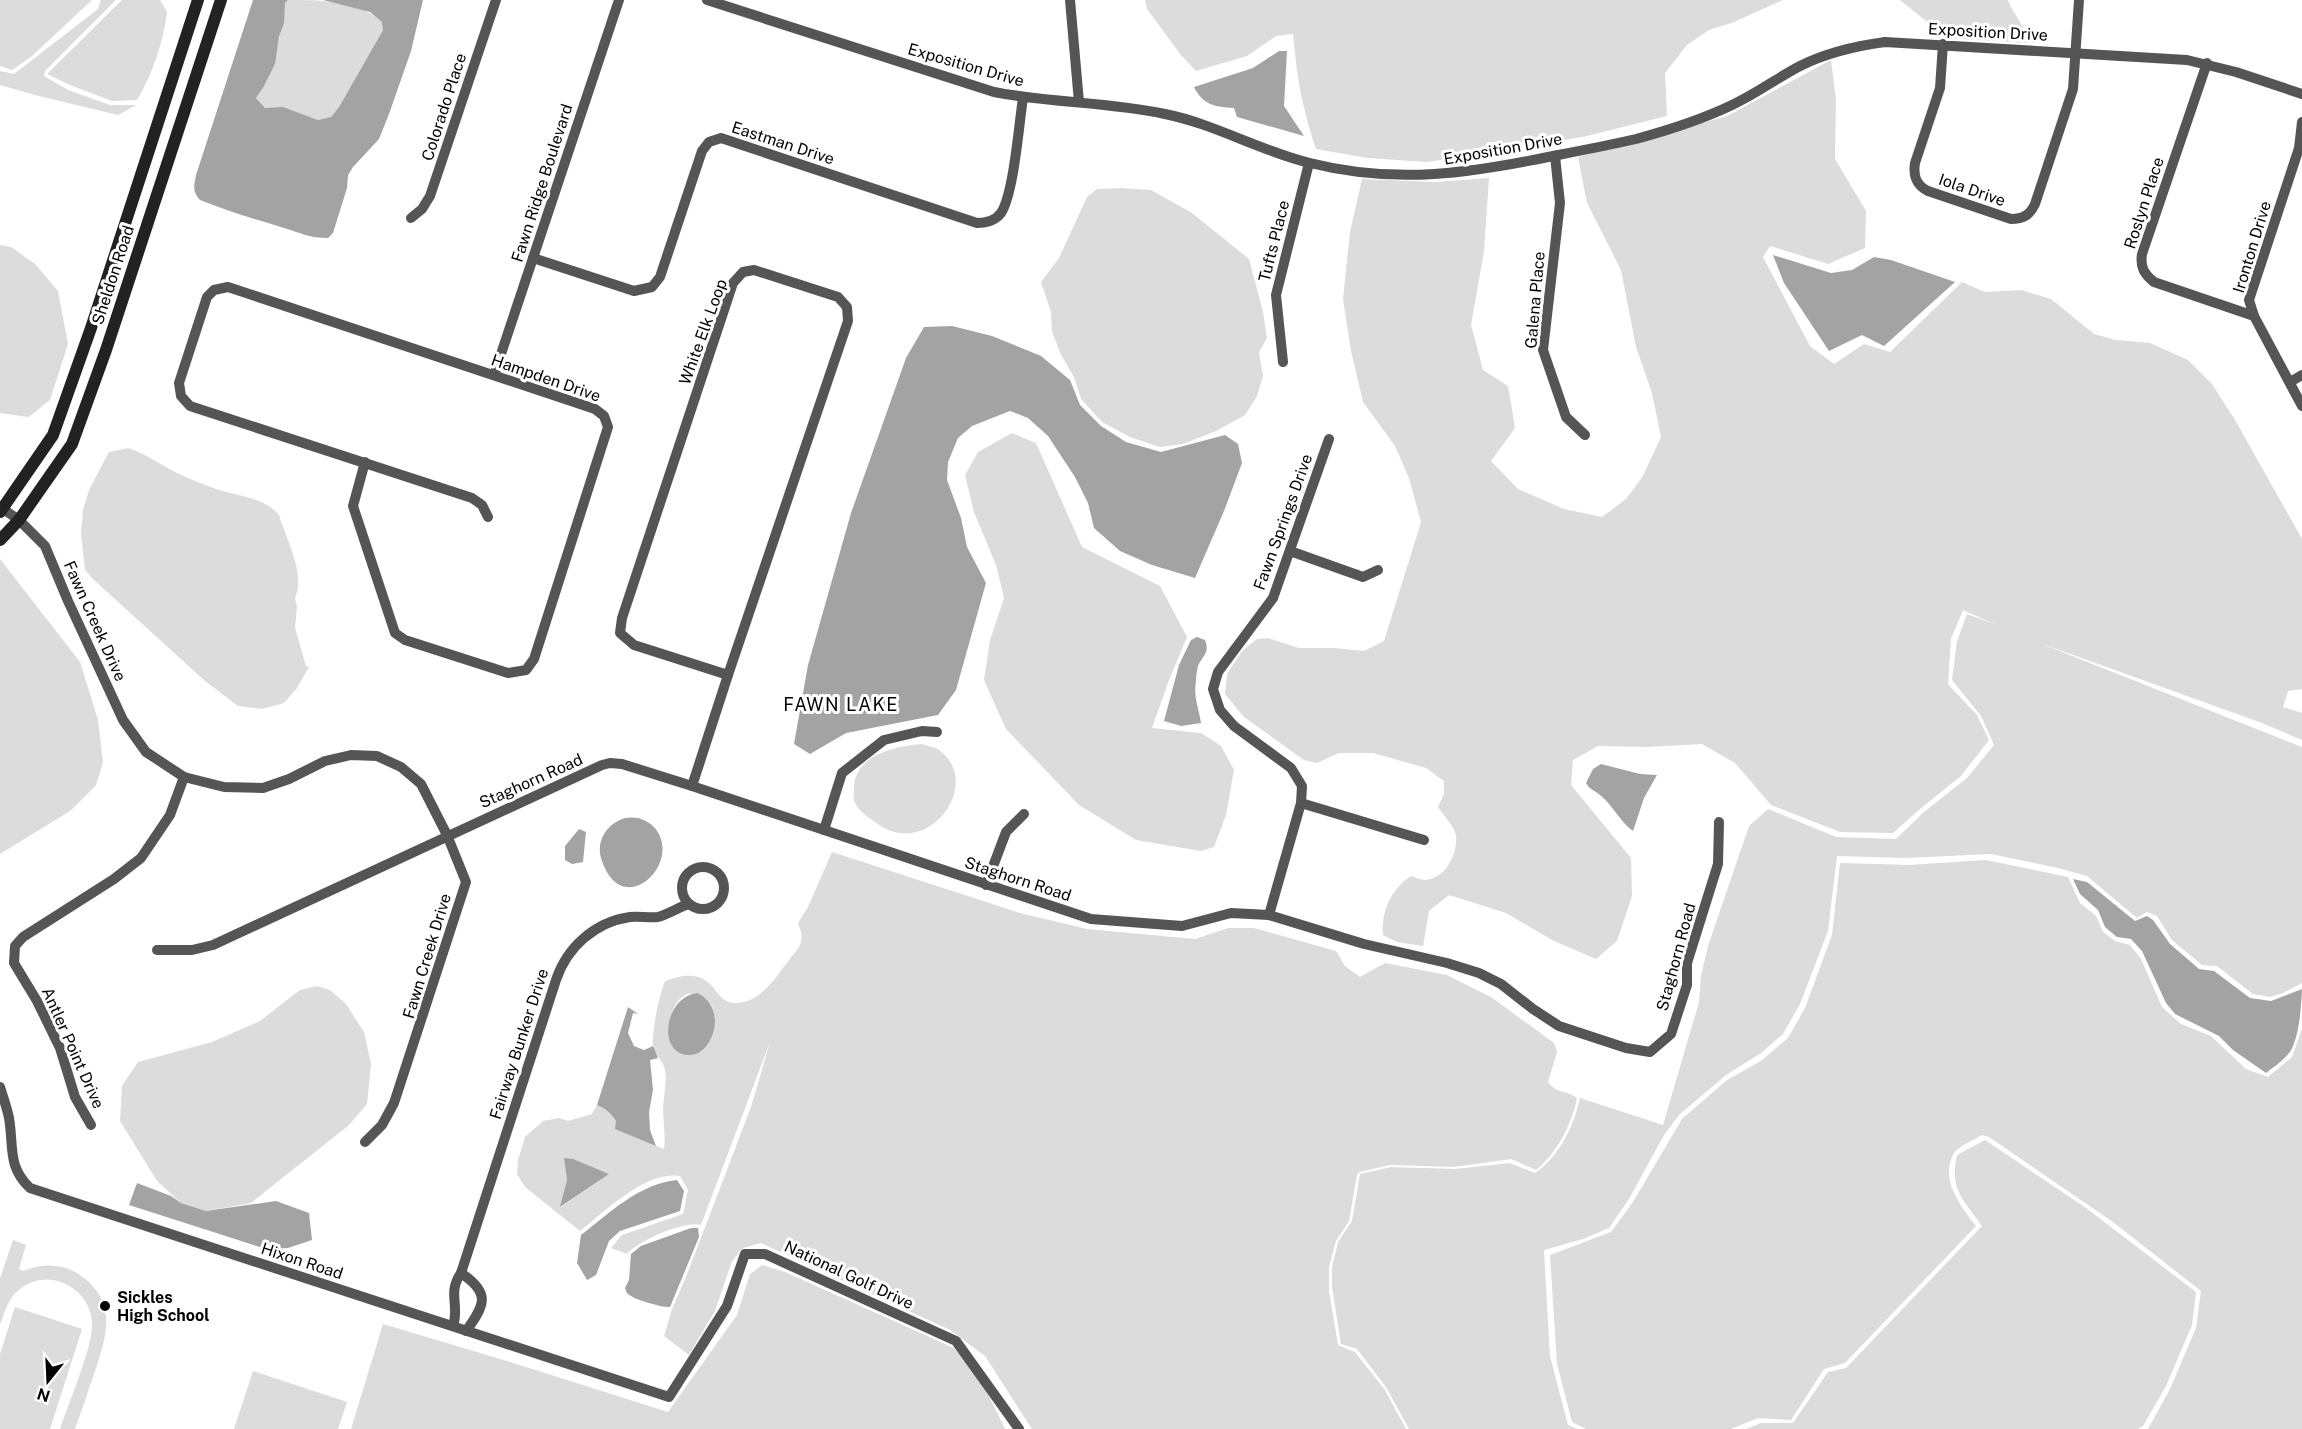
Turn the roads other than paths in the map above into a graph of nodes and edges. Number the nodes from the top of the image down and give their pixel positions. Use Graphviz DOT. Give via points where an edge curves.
graph roads {
  1 [pos="198,0"];
  2 [pos="221,0"];
  3 [pos="496,0"];
  4 [pos="619,0"];
  5 [pos="707,0"];
  6 [pos="1070,0"];
  7 [pos="2079,0"];
  8 [pos="1943,44"];
  9 [pos="2076,52"];
  10 [pos="2207,63"];
  11 [pos="2302,94"];
  12 [pos="1023,98"];
  13 [pos="1079,102"];
  14 [pos="2302,122"];
  15 [pos="1555,156"];
  16 [pos="1309,163"];
  17 [pos="411,218"];
  18 [pos="533,258"];
  19 [pos="2254,316"];
  20 [pos="1283,362"];
  21 [pos="494,375"];
  22 [pos="2302,375"];
  23 [pos="2290,382"];
  24 [pos="2302,406"];
  25 [pos="1585,435"];
  26 [pos="1329,439"];
  27 [pos="365,462"];
  28 [pos="1,510"];
  29 [pos="488,517"];
  30 [pos="19,520"];
  31 [pos="0,540"];
  32 [pos="1290,551"];
  33 [pos="1378,570"];
  34 [pos="728,675"];
  35 [pos="937,732"];
  36 [pos="184,777"];
  37 [pos="692,786"];
  38 [pos="1301,803"];
  39 [pos="1024,813"];
  40 [pos="1719,822"];
  41 [pos="824,830"];
  42 [pos="447,835"];
  43 [pos="1424,840"];
  44 [pos="986,885"];
  45 [pos="688,904"];
  46 [pos="1269,915"];
  47 [pos="157,950"];
  48 [pos="0,1087"];
  49 [pos="91,1125"];
  50 [pos="365,1142"];
  51 [pos="461,1273"];
  52 [pos="453,1326"];
  53 [pos="466,1331"];
  54 [pos="669,1397"];
  55 [pos="1019,1429"];
  1 -- 28 [label="main road, Sheldon Road" via="53,435"];
  2 -- 30 [label="main road, Sheldon Road" via="72,444"];
  3 -- 17 [label="street, Colorado Place" via="430,196"];
  4 -- 18 [label="street, Fawn Ridge Boulevard"];
  5 -- 12 [label="street, Exposition Drive" via="966,84"];
  6 -- 13 [label="street"];
  7 -- 9 [label="street, Iola Drive"];
  8 -- 9 [label="street, Exposition Drive"];
  8 -- 9 [label="street, Iola Drive" via="1940,88 1915,163 1916,181 1928,191 2011,219 2026,216 2035,204 2073,89"];
  8 -- 15 [label="street, Exposition Drive" via="1885,42 1834,52 1698,120 1632,140"];
  9 -- 10 [label="street, Exposition Drive"];
  10 -- 11 [label="street, Exposition Drive"];
  10 -- 19 [label="street, Roslyn Place" via="2142,254 2142,268 2154,282"];
  12 -- 13 [label="street, Exposition Drive"];
  12 -- 18 [label="street, Eastman Drive" via="1010,189 1001,213 989,223 977,223 721,138 709,142 702,151 660,277 652,287 634,291"];
  13 -- 16 [label="street, Exposition Drive" via="1136,108 1186,119"];
  14 -- 19 [label="street, Ironton Drive" via="2299,148 2249,300"];
  15 -- 16 [label="street, Exposition Drive" via="1490,169 1428,175 1365,173"];
  15 -- 25 [label="street, Galena Place" via="1560,203 1543,350 1566,417"];
  16 -- 20 [label="street, Tufts Place" via="1276,295"];
  18 -- 21 [label="street, Fawn Ridge Boulevard"];
  19 -- 23 [label="street, Ironton Drive"];
  21 -- 27 [label="street, Hampden Drive" via="228,287 214,290 207,297 179,383 181,396 190,406"];
  21 -- 27 [label="street, Hampden Drive" via="595,409 604,416 608,427 534,659 526,670 508,673 405,640 395,633 353,506"];
  22 -- 23 [label="street"];
  23 -- 24 [label="street, Ironton Drive"];
  26 -- 32 [label="street, Fawn Springs Drive"];
  27 -- 29 [label="street, Hampden Drive" via="472,498 482,505"];
  28 -- 30 [label="street, Fawn Creek Drive"];
  30 -- 31 [label="main road, Sheldon Road"];
  30 -- 36 [label="street, Fawn Creek Drive" via="45,546 123,720 146,752"];
  32 -- 33 [label="street" via="1363,577"];
  32 -- 38 [label="street, Fawn Springs Drive" via="1273,598 1218,672 1213,689 1220,710 1234,726 1291,768 1302,786"];
  34 -- 34 [label="street, White Elk Loop" via="848,321 847,307 838,297 754,270 743,272 733,283 620,633 634,645"];
  34 -- 37 [label="street, White Elk Loop"];
  35 -- 41 [label="street" via="922,731 884,740 842,773"];
  36 -- 42 [label="street, Fawn Creek Drive" via="224,787 263,788 325,761 351,755 377,756 401,767 421,784"];
  36 -- 49 [label="street, Antler Point Drive" via="170,815 141,858 15,946 14,963 38,1002 75,1097"];
  37 -- 41 [label="street, Staghorn Road"];
  37 -- 42 [label="street, Staghorn Road" via="610,763"];
  38 -- 43 [label="street"];
  38 -- 46 [label="street, Fawn Springs Drive"];
  39 -- 44 [label="street" via="1006,832"];
  40 -- 46 [label="street, Staghorn Road" via="1718,864 1687,963 1687,985 1671,1034 1650,1052 1559,1026 1479,973"];
  41 -- 44 [label="street, Staghorn Road"];
  42 -- 47 [label="street, Staghorn Road" via="213,945 192,950"];
  42 -- 50 [label="street, Fawn Creek Drive" via="466,882 394,1103 382,1125"];
  44 -- 46 [label="street, Staghorn Road" via="1090,919 1182,926 1231,913"];
  45 -- 45 [label="street, Fairway Bunker Drive" via="708,909 720,902 724,888 715,870 701,867 683,878 681,892"];
  45 -- 51 [label="street, Fairway Bunker Drive" via="656,917 630,917 602,926 566,956"];
  48 -- 52 [label="street, Hixon Road" via="9,1118 14,1162 19,1177 30,1188"];
  51 -- 52 [label="street, Fairway Bunker Drive" via="454,1282 457,1315"];
  51 -- 53 [label="street" via="477,1286 483,1298 479,1313"];
  52 -- 53 [label="street, Hixon Road"];
  53 -- 54 [label="street, Hixon Road"];
  54 -- 55 [label="street, National Golf Drive" via="727,1306 745,1254 765,1254 956,1341"];
}
